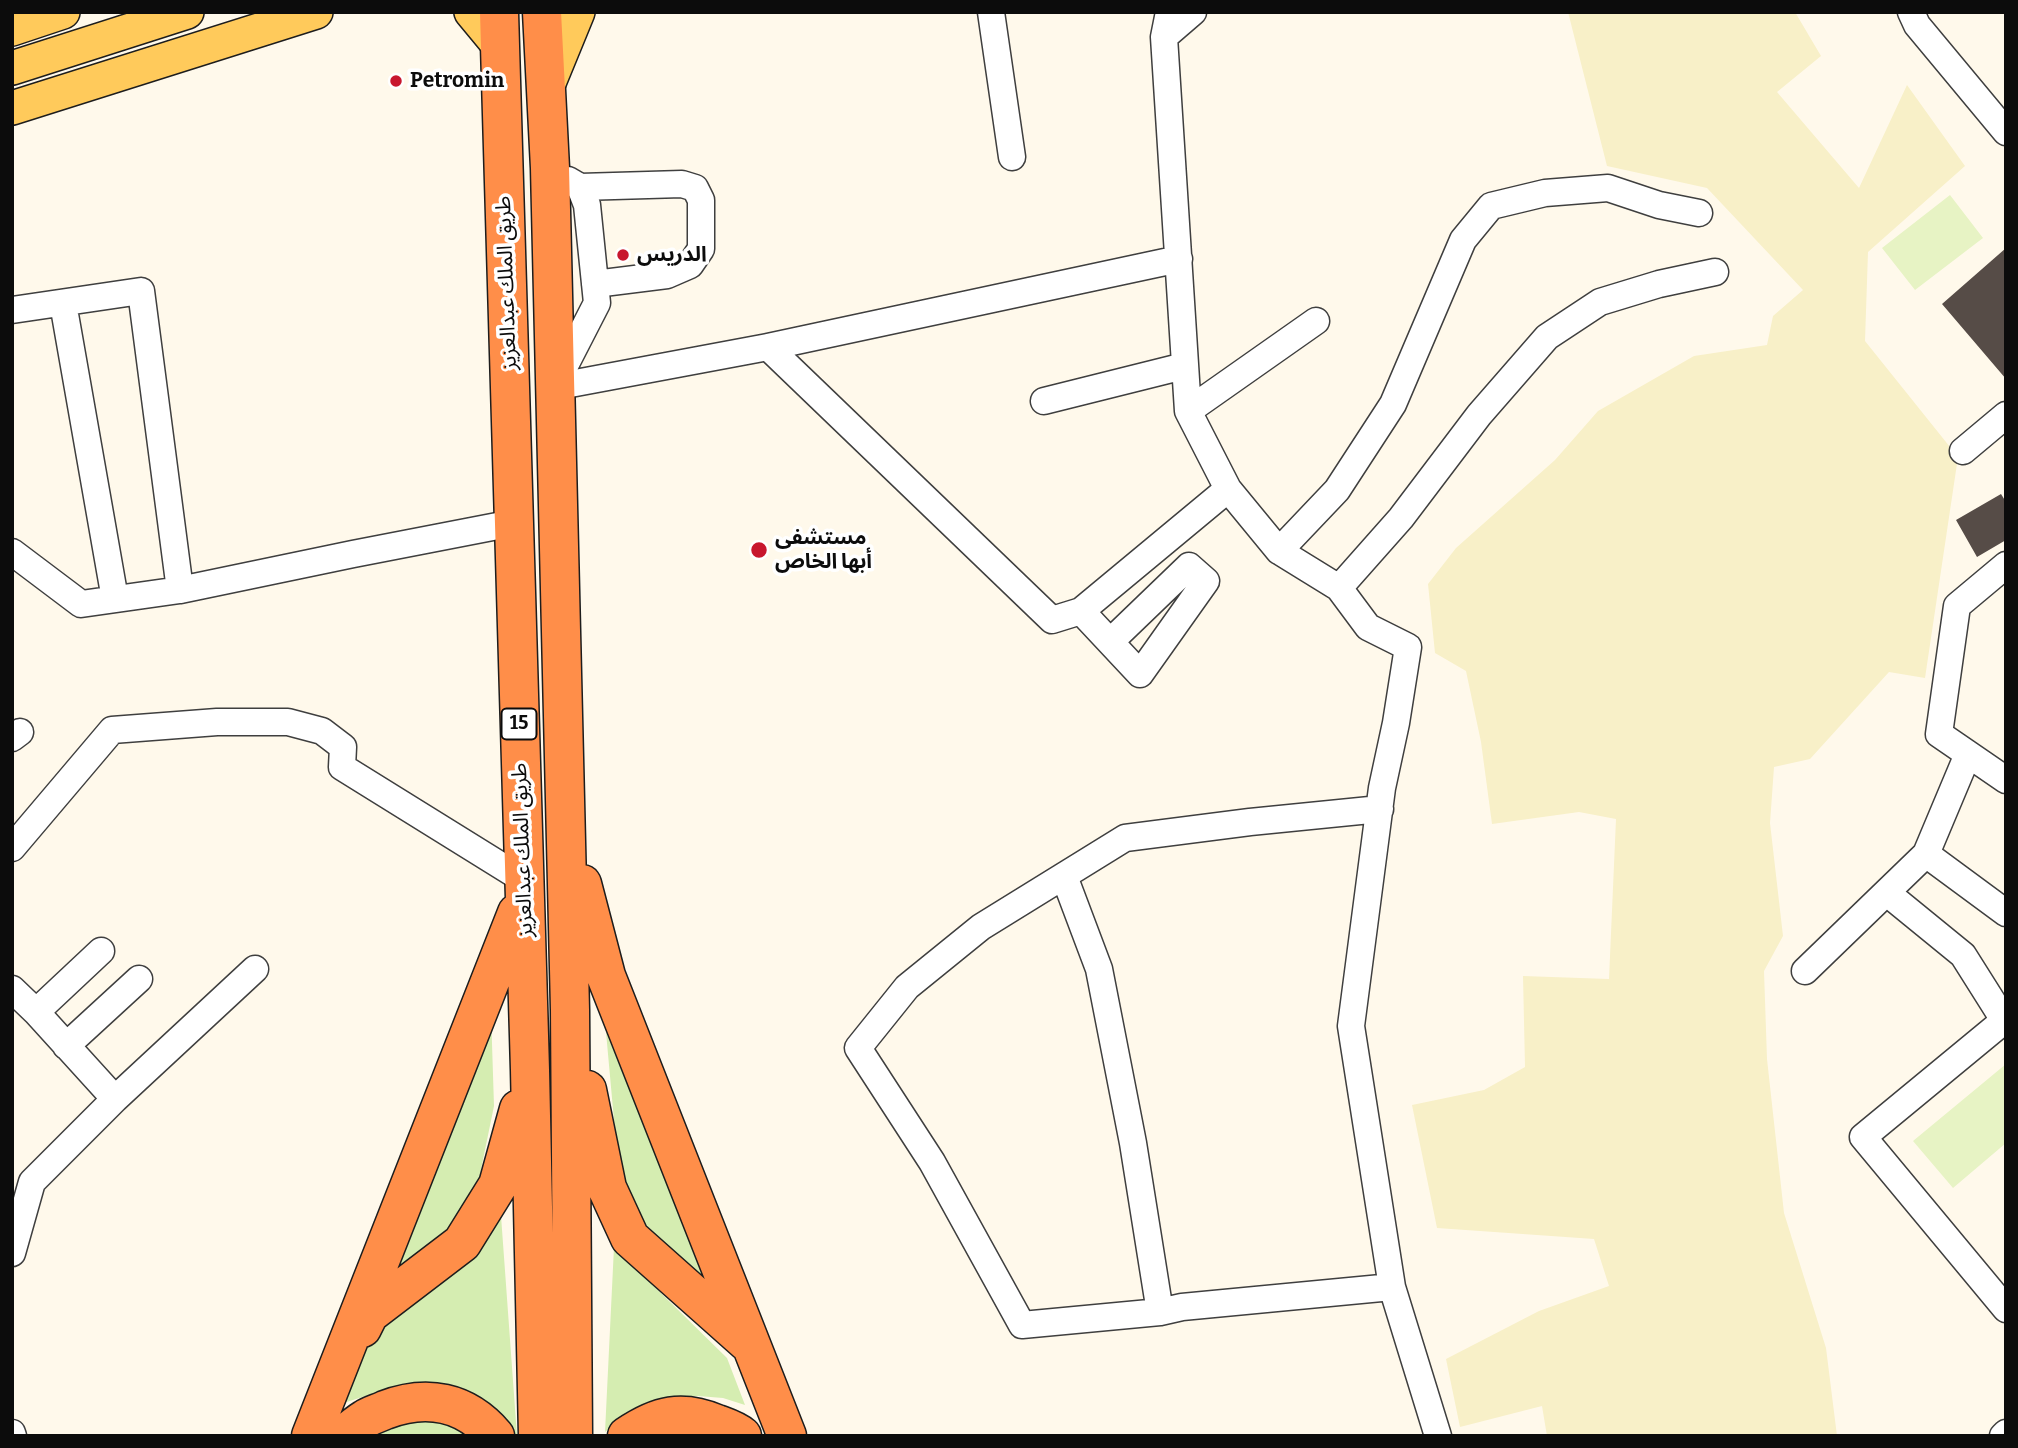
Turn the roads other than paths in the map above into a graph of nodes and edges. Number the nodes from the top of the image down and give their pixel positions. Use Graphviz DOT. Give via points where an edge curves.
graph roads {
  1 [pos="63,12"];
  2 [pos="187,12"];
  3 [pos="316,12"];
  4 [pos="471,12"];
  5 [pos="542,12"];
  6 [pos="578,12"];
  7 [pos="991,12"];
  8 [pos="1193,12"];
  9 [pos="1912,12"];
  10 [pos="1167,25"];
  11 [pos="12,29"];
  12 [pos="500,30"];
  13 [pos="12,68"];
  14 [pos="545,92"];
  15 [pos="12,108"];
  16 [pos="2006,132"];
  17 [pos="1012,157"];
  18 [pos="565,178"];
  19 [pos="1699,213"];
  20 [pos="1179,259"];
  21 [pos="1715,272"];
  22 [pos="595,284"];
  23 [pos="63,303"];
  24 [pos="12,310"];
  25 [pos="1316,321"];
  26 [pos="768,347"];
  27 [pos="1184,366"];
  28 [pos="554,387"];
  29 [pos="1044,401"];
  30 [pos="1188,411"];
  31 [pos="2006,415"];
  32 [pos="1963,451"];
  33 [pos="1228,489"];
  34 [pos="513,523"];
  35 [pos="1279,551"];
  36 [pos="12,552"];
  37 [pos="2006,565"];
  38 [pos="1339,588"];
  39 [pos="180,590"];
  40 [pos="115,600"];
  41 [pos="1081,611"];
  42 [pos="1110,642"];
  43 [pos="1968,754"];
  44 [pos="2006,780"];
  45 [pos="1380,809"];
  46 [pos="565,820"];
  47 [pos="12,848"];
  48 [pos="1926,854"];
  49 [pos="1064,876"];
  50 [pos="524,886"];
  51 [pos="1887,893"];
  52 [pos="2006,913"];
  53 [pos="101,951"];
  54 [pos="255,969"];
  55 [pos="1805,971"];
  56 [pos="139,979"];
  57 [pos="12,989"];
  58 [pos="570,1010"];
  59 [pos="36,1012"];
  60 [pos="2005,1020"];
  61 [pos="66,1046"];
  62 [pos="530,1070"];
  63 [pos="115,1099"];
  64 [pos="12,1253"];
  65 [pos="1392,1287"];
  66 [pos="2006,1309"];
  67 [pos="1160,1312"];
  68 [pos="751,1345"];
  69 [pos="336,1375"];
  70 [pos="311,1436"];
  71 [pos="343,1436"];
  72 [pos="495,1436"];
  73 [pos="538,1436"];
  74 [pos="573,1436"];
  75 [pos="628,1436"];
  76 [pos="742,1436"];
  77 [pos="787,1436"];
  78 [pos="1438,1436"];
  1 -- 11 [label="main road"];
  2 -- 13 [label="main road"];
  3 -- 15 [label="main road"];
  4 -- 12 [label="main road"];
  5 -- 14 [label="highway, طريق الملك عبدالعزيز / 15"];
  6 -- 14 [label="main road"];
  7 -- 17 [label="street"];
  8 -- 10 [label="street"];
  9 -- 16 [label="street" via="1917,25"];
  10 -- 20 [label="street"];
  12 -- 34 [label="highway, طريق الملك عبدالعزيز / 15"];
  14 -- 18 [label="highway, طريق الملك عبدالعزيز / 15"];
  18 -- 22 [label="street" via="587,205"];
  18 -- 22 [label="street" via="682,184 695,188 701,201 701,249 690,265 667,275"];
  18 -- 28 [label="highway, طريق الملك عبدالعزيز / 15"];
  19 -- 35 [label="street" via="1608,188 1545,193 1491,205 1463,240 1393,404 1337,490"];
  20 -- 26 [label="street"];
  20 -- 27 [label="street"];
  21 -- 38 [label="street" via="1600,302 1546,337"];
  22 -- 28 [label="street" via="597,303"];
  23 -- 24 [label="street"];
  23 -- 39 [label="street" via="141,291"];
  23 -- 40 [label="street"];
  25 -- 30 [label="street"];
  26 -- 28 [label="street"];
  26 -- 41 [label="street" via="1052,620"];
  27 -- 29 [label="street"];
  27 -- 30 [label="street"];
  28 -- 46 [label="highway, طريق الملك عبدالعزيز / 15"];
  30 -- 33 [label="street"];
  31 -- 32 [label="street"];
  33 -- 35 [label="street"];
  33 -- 41 [label="street"];
  34 -- 39 [label="street"];
  34 -- 50 [label="highway, طريق الملك عبدالعزيز / 15"];
  35 -- 38 [label="street"];
  36 -- 40 [label="street" via="82,604"];
  37 -- 43 [label="street" via="1956,606 1938,734"];
  38 -- 45 [label="street" via="1368,627 1408,647"];
  39 -- 40 [label="street"];
  41 -- 42 [label="street"];
  43 -- 44 [label="street"];
  43 -- 48 [label="street"];
  45 -- 49 [label="street" via="1125,838"];
  45 -- 65 [label="street" via="1351,1026"];
  46 -- 58 [label="highway, طريق الملك عبدالعزيز / 15"];
  46 -- 68 [label="highway" via="606,976"];
  47 -- 50 [label="street" via="112,730 288,722 322,731 343,747 342,767"];
  48 -- 51 [label="street"];
  48 -- 52 [label="street"];
  49 -- 67 [label="street" via="1100,969"];
  49 -- 67 [label="street" via="981,927 907,987 858,1048 932,1162 1022,1325"];
  50 -- 62 [label="highway, طريق الملك عبدالعزيز / 15"];
  50 -- 69 [label="highway" via="509,935"];
  51 -- 55 [label="street"];
  51 -- 60 [label="street" via="1963,955"];
  53 -- 59 [label="street"];
  54 -- 63 [label="street"];
  56 -- 61 [label="street"];
  57 -- 59 [label="street"];
  58 -- 68 [label="highway" via="607,1188 630,1238"];
  58 -- 74 [label="highway, طريق الملك عبدالعزيز / 15"];
  59 -- 61 [label="street"];
  60 -- 66 [label="street" via="1863,1137"];
  61 -- 63 [label="street"];
  62 -- 69 [label="highway" via="498,1185 462,1243 369,1314"];
  62 -- 73 [label="highway, طريق الملك عبدالعزيز / 15"];
  63 -- 64 [label="street" via="32,1182"];
  65 -- 67 [label="street"];
  65 -- 78 [label="street"];
  68 -- 77 [label="highway"];
  69 -- 70 [label="highway"];
  71 -- 72 [label="highway" via="367,1417 398,1405 429,1401 460,1407 484,1422"];
  75 -- 76 [label="highway" via="654,1420 681,1414 711,1421"];
}
